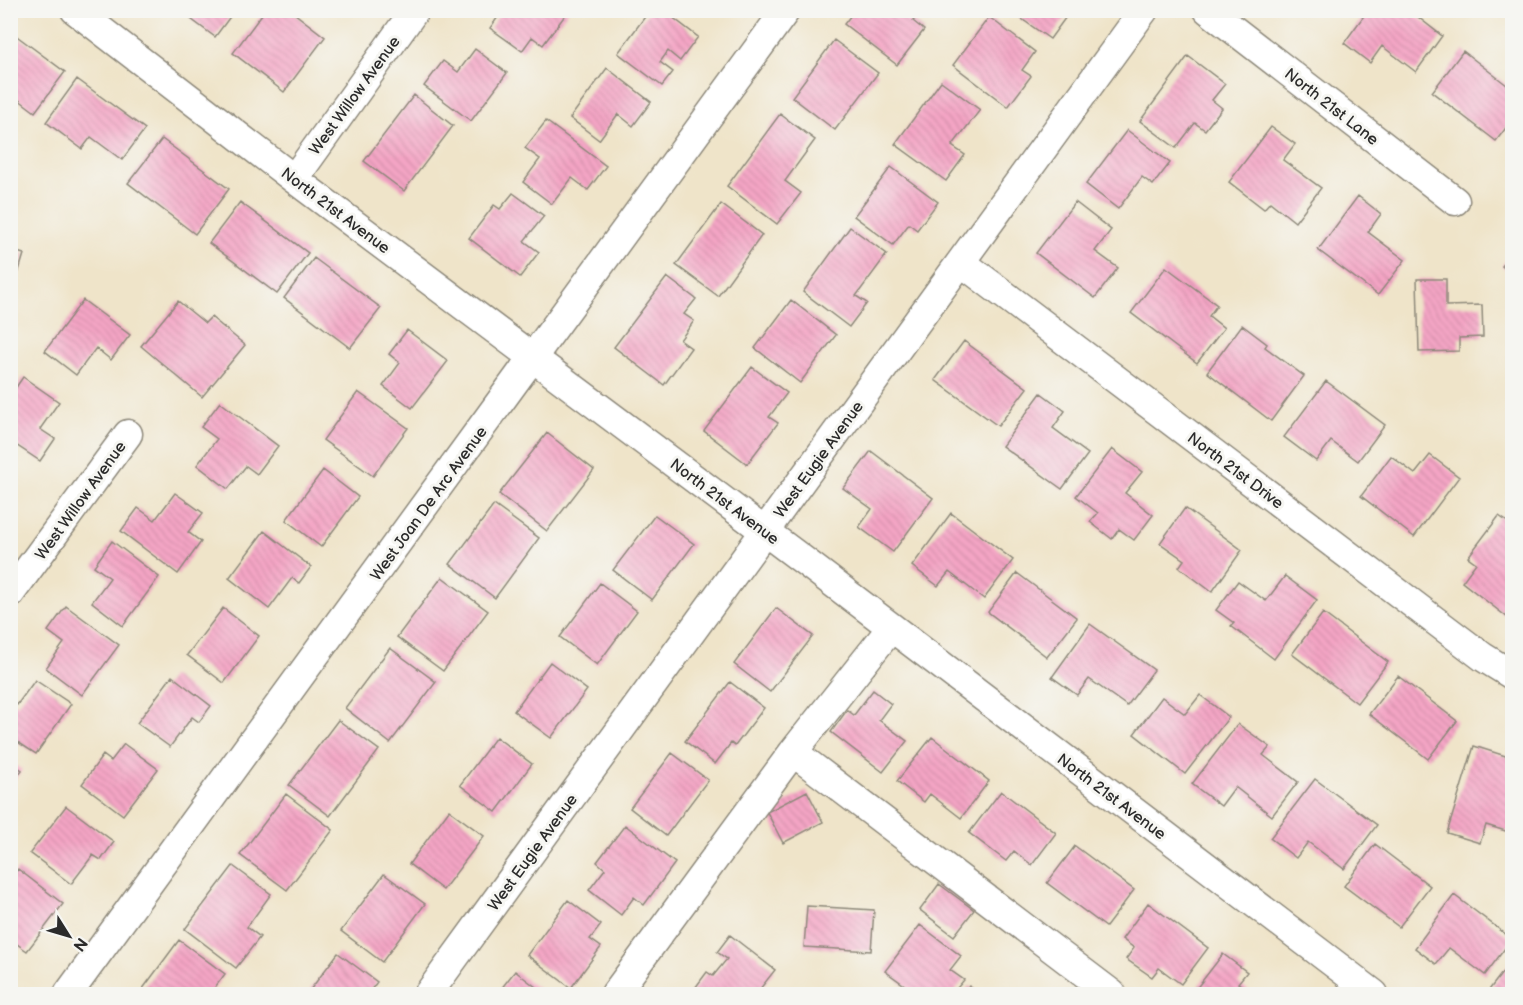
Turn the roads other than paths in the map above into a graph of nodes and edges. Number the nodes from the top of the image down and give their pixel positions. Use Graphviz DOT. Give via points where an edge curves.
graph roads {
  1 [pos="75,10"];
  2 [pos="415,10"];
  3 [pos="786,10"];
  4 [pos="1144,10"];
  5 [pos="1208,10"];
  6 [pos="294,179"];
  7 [pos="1455,201"];
  8 [pos="961,262"];
  9 [pos="534,357"];
  10 [pos="128,434"];
  11 [pos="765,532"];
  12 [pos="10,594"];
  13 [pos="891,628"];
  14 [pos="1512,675"];
  15 [pos="793,752"];
  16 [pos="68,994"];
  17 [pos="428,994"];
  18 [pos="615,994"];
  19 [pos="1112,994"];
  20 [pos="1374,994"];
  1 -- 6 [label="street, North 21st Avenue"];
  2 -- 6 [label="street, West Willow Avenue"];
  3 -- 9 [label="street, West Joan De Arc Avenue"];
  4 -- 8 [label="street, West Eugie Avenue"];
  5 -- 7 [label="street, North 21st Lane"];
  6 -- 9 [label="street, North 21st Avenue"];
  8 -- 11 [label="street, West Eugie Avenue"];
  8 -- 14 [label="street, North 21st Drive"];
  9 -- 11 [label="street, North 21st Avenue"];
  9 -- 16 [label="street, West Joan De Arc Avenue"];
  10 -- 12 [label="street, West Willow Avenue"];
  11 -- 13 [label="street, North 21st Avenue"];
  11 -- 17 [label="street, West Eugie Avenue"];
  13 -- 15 [label="street"];
  13 -- 20 [label="street, North 21st Avenue"];
  15 -- 18 [label="street"];
  15 -- 19 [label="street"];
}
